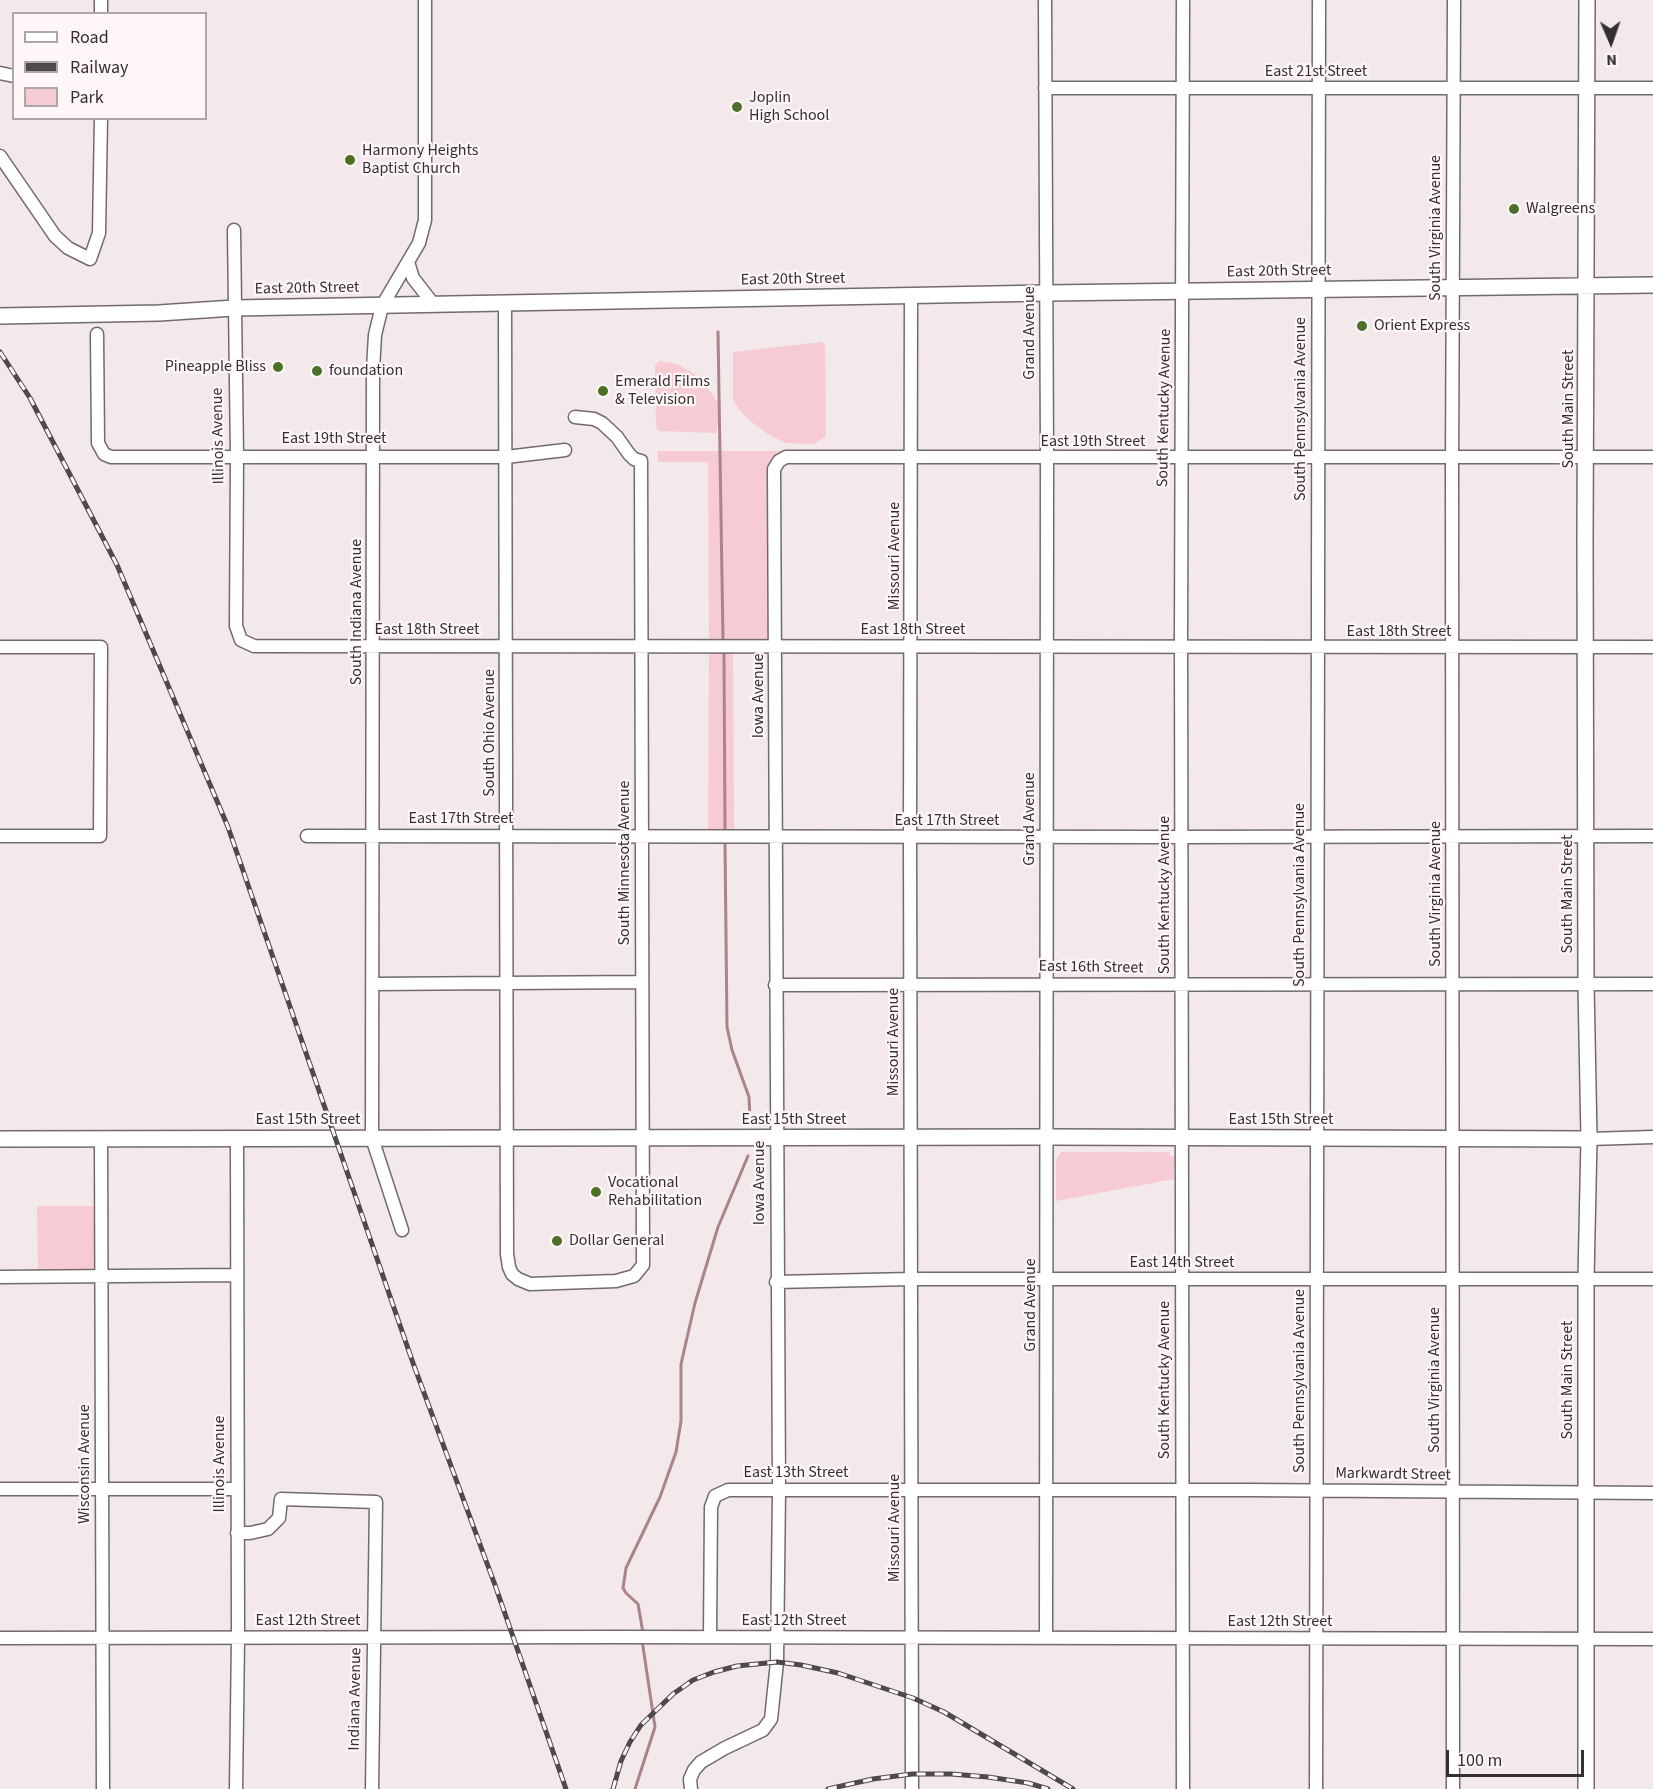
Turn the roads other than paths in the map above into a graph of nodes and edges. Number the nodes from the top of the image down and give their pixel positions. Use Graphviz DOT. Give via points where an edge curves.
graph roads {
  1 [pos="425,0"];
  2 [pos="1046,0"];
  3 [pos="1183,0"];
  4 [pos="1318,0"];
  5 [pos="1454,0"];
  6 [pos="1587,0"];
  7 [pos="1045,88"];
  8 [pos="1182,88"];
  9 [pos="1318,88"];
  10 [pos="1453,88"];
  11 [pos="1587,88"];
  12 [pos="1653,88"];
  13 [pos="101,120"];
  14 [pos="0,156"];
  15 [pos="234,230"];
  16 [pos="408,262"];
  17 [pos="1653,285"];
  18 [pos="1587,286"];
  19 [pos="1452,288"];
  20 [pos="1317,290"];
  21 [pos="1183,291"];
  22 [pos="1047,293"];
  23 [pos="911,296"];
  24 [pos="505,304"];
  25 [pos="434,305"];
  26 [pos="382,306"];
  27 [pos="234,308"];
  28 [pos="0,316"];
  29 [pos="97,334"];
  30 [pos="575,417"];
  31 [pos="565,450"];
  32 [pos="237,456"];
  33 [pos="373,456"];
  34 [pos="506,457"];
  35 [pos="911,457"];
  36 [pos="1587,457"];
  37 [pos="1653,457"];
  38 [pos="1047,458"];
  39 [pos="1181,458"];
  40 [pos="1318,458"];
  41 [pos="1452,458"];
  42 [pos="779,461"];
  43 [pos="241,640"];
  44 [pos="0,646"];
  45 [pos="373,646"];
  46 [pos="506,646"];
  47 [pos="641,646"];
  48 [pos="776,647"];
  49 [pos="911,647"];
  50 [pos="1047,647"];
  51 [pos="1181,647"];
  52 [pos="1653,647"];
  53 [pos="1317,648"];
  54 [pos="1452,648"];
  55 [pos="1587,648"];
  56 [pos="0,836"];
  57 [pos="307,836"];
  58 [pos="372,836"];
  59 [pos="506,836"];
  60 [pos="641,836"];
  61 [pos="1587,836"];
  62 [pos="1653,836"];
  63 [pos="775,837"];
  64 [pos="910,837"];
  65 [pos="1046,837"];
  66 [pos="1181,837"];
  67 [pos="1316,837"];
  68 [pos="1452,837"];
  69 [pos="642,982"];
  70 [pos="506,983"];
  71 [pos="1046,983"];
  72 [pos="372,984"];
  73 [pos="910,984"];
  74 [pos="1452,984"];
  75 [pos="1586,984"];
  76 [pos="1653,984"];
  77 [pos="775,985"];
  78 [pos="1181,985"];
  79 [pos="1317,985"];
  80 [pos="1047,1137"];
  81 [pos="1653,1137"];
  82 [pos="372,1138"];
  83 [pos="507,1138"];
  84 [pos="643,1138"];
  85 [pos="776,1138"];
  86 [pos="911,1138"];
  87 [pos="1181,1138"];
  88 [pos="1316,1138"];
  89 [pos="0,1139"];
  90 [pos="101,1139"];
  91 [pos="237,1139"];
  92 [pos="1452,1139"];
  93 [pos="1589,1139"];
  94 [pos="402,1230"];
  95 [pos="643,1265"];
  96 [pos="237,1275"];
  97 [pos="0,1277"];
  98 [pos="101,1277"];
  99 [pos="911,1279"];
  100 [pos="1047,1279"];
  101 [pos="1182,1279"];
  102 [pos="1452,1279"];
  103 [pos="1586,1279"];
  104 [pos="1653,1279"];
  105 [pos="1316,1280"];
  106 [pos="777,1282"];
  107 [pos="0,1489"];
  108 [pos="236,1489"];
  109 [pos="102,1490"];
  110 [pos="779,1490"];
  111 [pos="911,1490"];
  112 [pos="1047,1490"];
  113 [pos="1182,1490"];
  114 [pos="1317,1491"];
  115 [pos="1452,1492"];
  116 [pos="1586,1493"];
  117 [pos="1653,1494"];
  118 [pos="237,1533"];
  119 [pos="374,1637"];
  120 [pos="710,1637"];
  121 [pos="777,1637"];
  122 [pos="911,1637"];
  123 [pos="1046,1637"];
  124 [pos="0,1638"];
  125 [pos="101,1638"];
  126 [pos="238,1638"];
  127 [pos="1182,1638"];
  128 [pos="1453,1638"];
  129 [pos="1317,1639"];
  130 [pos="1587,1639"];
  131 [pos="1653,1639"];
  132 [pos="102,1789"];
  133 [pos="236,1789"];
  134 [pos="372,1789"];
  135 [pos="691,1789"];
  136 [pos="912,1789"];
  137 [pos="1183,1789"];
  138 [pos="1316,1789"];
  139 [pos="1453,1789"];
  140 [pos="1586,1789"];
  1 -- 16 [label="street, South Indiana Avenue" via="426,211 419,243"];
  2 -- 7 [label="street, Grand Avenue"];
  3 -- 8 [label="street, South Kentucky Avenue"];
  4 -- 9 [label="street, South Pennsylvania Avenue"];
  5 -- 10 [label="street, South Virginia Avenue"];
  6 -- 11 [label="main road, South Main Street"];
  7 -- 8 [label="street, East 21st Street"];
  7 -- 22 [label="street, Grand Avenue"];
  8 -- 9 [label="street, East 21st Street"];
  8 -- 21 [label="street, South Kentucky Avenue"];
  9 -- 10 [label="street, East 21st Street"];
  9 -- 20 [label="street, South Pennsylvania Avenue"];
  10 -- 11 [label="street, East 21st Street"];
  10 -- 19 [label="street, South Virginia Avenue"];
  11 -- 12 [label="street, East 21st Street"];
  11 -- 18 [label="main road, South Main Street"];
  13 -- 14 [label="street" via="99,233 90,259 55,236"];
  15 -- 27 [label="street, Illinois Avenue"];
  16 -- 25 [label="street" via="413,278"];
  16 -- 26 [label="street, South Indiana Avenue"];
  17 -- 18 [label="main road, East 20th Street"];
  18 -- 19 [label="main road, East 20th Street"];
  18 -- 36 [label="main road, South Main Street"];
  19 -- 20 [label="main road, East 20th Street"];
  19 -- 41 [label="street, South Virginia Avenue"];
  20 -- 21 [label="main road, East 20th Street"];
  20 -- 40 [label="street, South Pennsylvania Avenue"];
  21 -- 22 [label="main road, East 20th Street"];
  21 -- 39 [label="street, South Kentucky Avenue"];
  22 -- 23 [label="main road, East 20th Street"];
  22 -- 38 [label="street, Grand Avenue"];
  23 -- 24 [label="main road, East 20th Street"];
  23 -- 35 [label="street, Missouri Avenue"];
  24 -- 25 [label="main road, East 20th Street"];
  24 -- 34 [label="street, South Ohio Avenue"];
  25 -- 26 [label="main road, East 20th Street"];
  26 -- 27 [label="main road, East 20th Street"];
  26 -- 33 [label="street, South Indiana Avenue" via="375,335"];
  27 -- 28 [label="main road, East 20th Street"];
  27 -- 32 [label="street, Illinois Avenue"];
  29 -- 32 [label="street, East 19th Street" via="98,443 104,454 118,458"];
  30 -- 47 [label="street, South Minnesota Avenue" via="602,423 634,459 641,461"];
  31 -- 34 [label="street, East 19th Street"];
  32 -- 33 [label="street, East 19th Street"];
  32 -- 43 [label="street, Illinois Avenue" via="236,626"];
  33 -- 34 [label="street, East 19th Street"];
  33 -- 45 [label="street, South Indiana Avenue"];
  34 -- 46 [label="street, South Ohio Avenue"];
  35 -- 38 [label="street, East 19th Street"];
  35 -- 42 [label="street, East 19th Street" via="786,457"];
  35 -- 49 [label="street, Missouri Avenue"];
  36 -- 37 [label="street, East 19th Street"];
  36 -- 41 [label="street, East 19th Street"];
  36 -- 55 [label="main road, South Main Street"];
  38 -- 39 [label="street, East 19th Street"];
  38 -- 50 [label="street, Grand Avenue"];
  39 -- 40 [label="street, East 19th Street"];
  39 -- 51 [label="street, South Kentucky Avenue"];
  40 -- 41 [label="street, East 19th Street"];
  40 -- 53 [label="street, South Pennsylvania Avenue"];
  41 -- 54 [label="street, South Virginia Avenue"];
  42 -- 48 [label="street, Iowa Avenue" via="774,469"];
  43 -- 45 [label="street, East 18th Street" via="254,646"];
  44 -- 56 [label="street" via="101,646 100,836"];
  45 -- 46 [label="street, East 18th Street"];
  45 -- 58 [label="street, South Indiana Avenue"];
  46 -- 47 [label="street, East 18th Street"];
  46 -- 59 [label="street, South Ohio Avenue"];
  47 -- 48 [label="street, East 18th Street"];
  47 -- 60 [label="street, South Minnesota Avenue"];
  48 -- 49 [label="street, East 18th Street"];
  48 -- 63 [label="street, Iowa Avenue"];
  49 -- 50 [label="street, East 18th Street"];
  49 -- 64 [label="street, Missouri Avenue"];
  50 -- 51 [label="street, East 18th Street"];
  50 -- 65 [label="street, Grand Avenue"];
  51 -- 53 [label="street, East 18th Street"];
  51 -- 66 [label="street, South Kentucky Avenue"];
  52 -- 55 [label="street, East 18th Street"];
  53 -- 54 [label="street, East 18th Street"];
  53 -- 67 [label="street, South Pennsylvania Avenue"];
  54 -- 55 [label="street, East 18th Street"];
  54 -- 68 [label="street, South Virginia Avenue"];
  55 -- 61 [label="main road, South Main Street"];
  57 -- 58 [label="street, East 17th Street"];
  58 -- 59 [label="street, East 17th Street"];
  58 -- 72 [label="street, South Indiana Avenue"];
  59 -- 60 [label="street, East 17th Street"];
  59 -- 70 [label="street, South Ohio Avenue"];
  60 -- 63 [label="street, East 17th Street"];
  60 -- 69 [label="street, South Minnesota Avenue"];
  61 -- 62 [label="street, East 17th Street"];
  61 -- 68 [label="street, East 17th Street"];
  61 -- 75 [label="main road, South Main Street"];
  63 -- 64 [label="street, East 17th Street"];
  63 -- 77 [label="street, Iowa Avenue"];
  64 -- 65 [label="street, East 17th Street"];
  64 -- 73 [label="street, Missouri Avenue"];
  65 -- 66 [label="street, East 17th Street"];
  65 -- 71 [label="street, Grand Avenue"];
  66 -- 67 [label="street, East 17th Street"];
  66 -- 78 [label="street, South Kentucky Avenue"];
  67 -- 68 [label="street, East 17th Street"];
  67 -- 79 [label="street, South Pennsylvania Avenue"];
  68 -- 74 [label="street, South Virginia Avenue"];
  69 -- 70 [label="street"];
  69 -- 84 [label="street, South Minnesota Avenue"];
  70 -- 72 [label="street"];
  70 -- 83 [label="street, South Ohio Avenue"];
  71 -- 73 [label="street, East 16th Street"];
  71 -- 78 [label="street, East 16th Street"];
  71 -- 80 [label="street, Grand Avenue"];
  72 -- 82 [label="street, South Indiana Avenue"];
  73 -- 77 [label="street, East 16th Street"];
  73 -- 86 [label="street, Missouri Avenue"];
  74 -- 75 [label="street, East 16th Street"];
  74 -- 79 [label="street, East 16th Street"];
  74 -- 92 [label="street, South Virginia Avenue"];
  75 -- 76 [label="street, East 16th Street"];
  75 -- 93 [label="main road, South Main Street"];
  77 -- 85 [label="street, Iowa Avenue"];
  78 -- 79 [label="street, East 16th Street"];
  78 -- 87 [label="street, South Kentucky Avenue"];
  79 -- 88 [label="street, South Pennsylvania Avenue"];
  80 -- 86 [label="main road, East 15th Street"];
  80 -- 87 [label="main road, East 15th Street"];
  80 -- 100 [label="street, Grand Avenue"];
  81 -- 93 [label="street"];
  82 -- 83 [label="main road, East 15th Street"];
  82 -- 91 [label="main road, East 15th Street"];
  82 -- 94 [label="street, South Indiana Avenue"];
  83 -- 84 [label="main road, East 15th Street"];
  83 -- 95 [label="street, South Ohio Avenue" via="507,1254 510,1270 518,1279 530,1284 616,1281 634,1276"];
  84 -- 85 [label="main road, East 15th Street"];
  84 -- 95 [label="street, South Minnesota Avenue"];
  85 -- 86 [label="main road, East 15th Street"];
  85 -- 106 [label="street, Iowa Avenue"];
  86 -- 99 [label="street, Missouri Avenue"];
  87 -- 88 [label="main road, East 15th Street"];
  87 -- 101 [label="street, South Kentucky Avenue"];
  88 -- 92 [label="main road, East 15th Street"];
  88 -- 105 [label="street, South Pennsylvania Avenue"];
  89 -- 90 [label="main road, East 15th Street"];
  90 -- 91 [label="main road, East 15th Street"];
  90 -- 98 [label="street, Wisconsin Avenue"];
  91 -- 96 [label="street, Illinois Avenue"];
  92 -- 93 [label="main road, East 15th Street"];
  92 -- 102 [label="street, South Virginia Avenue"];
  93 -- 103 [label="main road, South Main Street"];
  96 -- 98 [label="street"];
  96 -- 108 [label="street, Illinois Avenue"];
  97 -- 98 [label="street"];
  98 -- 109 [label="street, Wisconsin Avenue"];
  99 -- 100 [label="street, East 14th Street"];
  99 -- 106 [label="street, East 14th Street"];
  99 -- 111 [label="street, Missouri Avenue"];
  100 -- 101 [label="street, East 14th Street"];
  100 -- 112 [label="street, Grand Avenue"];
  101 -- 105 [label="street, East 14th Street"];
  101 -- 113 [label="street, South Kentucky Avenue"];
  102 -- 103 [label="street, East 14th Street"];
  102 -- 105 [label="street, East 14th Street"];
  102 -- 115 [label="street, South Virginia Avenue"];
  103 -- 104 [label="street, East 14th Street"];
  103 -- 116 [label="main road, South Main Street"];
  105 -- 114 [label="street, South Pennsylvania Avenue"];
  106 -- 110 [label="street, Iowa Avenue"];
  107 -- 109 [label="street"];
  108 -- 109 [label="street"];
  108 -- 118 [label="street, Illinois Avenue"];
  109 -- 125 [label="street, Wisconsin Avenue"];
  110 -- 111 [label="street, East 13th Street"];
  110 -- 120 [label="street, East 13th Street" via="728,1490 716,1496 711,1507"];
  110 -- 121 [label="street, Iowa Avenue"];
  111 -- 112 [label="street, Markwardt Street"];
  111 -- 122 [label="street, Missouri Avenue"];
  112 -- 113 [label="street, Markwardt Street"];
  112 -- 123 [label="street, Grand Avenue"];
  113 -- 114 [label="street, Markwardt Street"];
  113 -- 127 [label="street, South Kentucky Avenue"];
  114 -- 115 [label="street, Markwardt Street"];
  114 -- 129 [label="street, South Pennsylvania Avenue"];
  115 -- 116 [label="street, Markwardt Street"];
  115 -- 128 [label="street, South Virginia Avenue"];
  116 -- 117 [label="street, Markwardt Street"];
  116 -- 130 [label="main road, South Main Street"];
  118 -- 119 [label="street, Indiana Avenue" via="268,1528 279,1518 281,1499 376,1502"];
  118 -- 126 [label="street, Illinois Avenue"];
  119 -- 120 [label="street, East 12th Street"];
  119 -- 126 [label="street, East 12th Street"];
  119 -- 134 [label="street, Indiana Avenue"];
  120 -- 121 [label="street, East 12th Street"];
  121 -- 122 [label="street, East 12th Street"];
  121 -- 135 [label="street, Iowa Avenue" via="771,1719 763,1730 701,1762 690,1779"];
  122 -- 123 [label="street, East 12th Street"];
  122 -- 136 [label="street, Missouri Avenue"];
  123 -- 127 [label="street, East 12th Street"];
  124 -- 125 [label="street, East 12th Street"];
  125 -- 126 [label="street, East 12th Street"];
  125 -- 132 [label="street, Wisconsin Avenue"];
  126 -- 133 [label="street, Illinois Avenue"];
  127 -- 129 [label="street, East 12th Street"];
  127 -- 137 [label="street, South Kentucky Avenue"];
  128 -- 129 [label="street, East 12th Street"];
  128 -- 130 [label="street, East 12th Street"];
  128 -- 139 [label="street, South Virginia Avenue"];
  129 -- 138 [label="street, South Pennsylvania Avenue"];
  130 -- 131 [label="street, East 12th Street"];
  130 -- 140 [label="main road, South Main Street"];
}
